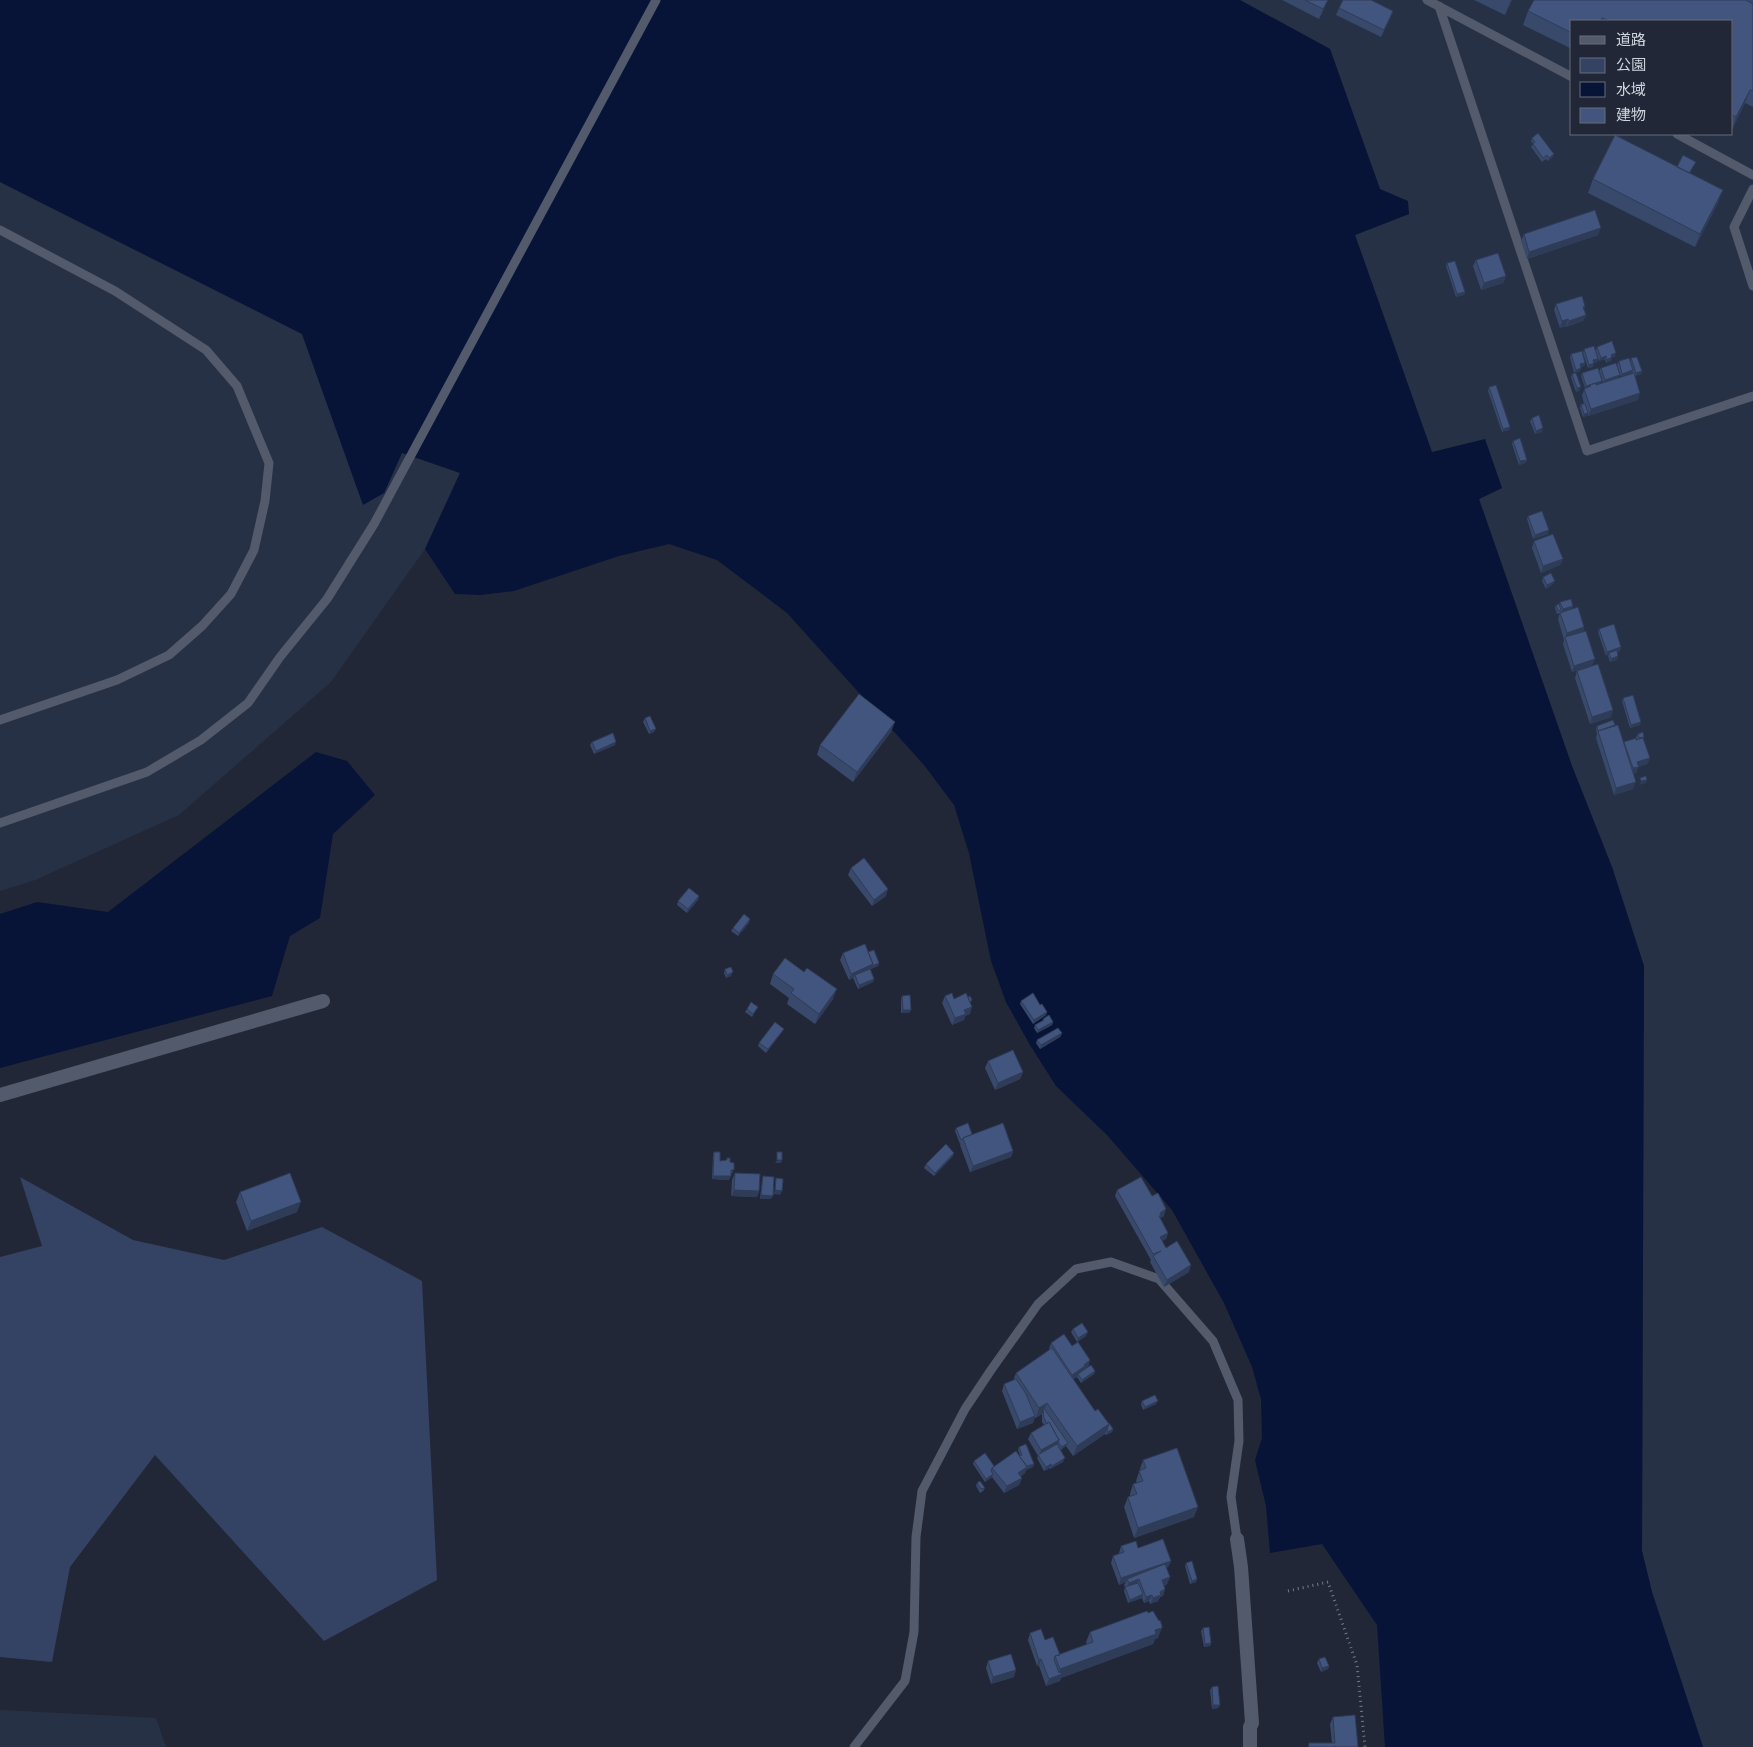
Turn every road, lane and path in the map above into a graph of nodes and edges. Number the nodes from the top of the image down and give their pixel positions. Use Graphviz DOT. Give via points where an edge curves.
graph roads {
  1 [pos="656,0"];
  2 [pos="1427,0"];
  3 [pos="1439,6"];
  4 [pos="1570,76"];
  5 [pos="1679,135"];
  6 [pos="1753,174"];
  7 [pos="1753,189"];
  8 [pos="0,230"];
  9 [pos="1753,286"];
  10 [pos="1753,396"];
  11 [pos="0,720"];
  12 [pos="0,823"];
  13 [pos="323,1001"];
  14 [pos="0,1095"];
  15 [pos="1237,1539"];
  16 [pos="1288,1591"];
  17 [pos="854,1747"];
  18 [pos="1250,1747"];
  19 [pos="1365,1747"];
  1 -- 12 [label="lane" via="374,524 327,598 280,656 248,703 201,740 147,772"];
  2 -- 3 [label="lane"];
  3 -- 4 [label="lane"];
  3 -- 10 [label="lane" via="1588,450"];
  5 -- 6 [label="lane"];
  7 -- 9 [label="lane" via="1734,227"];
  8 -- 11 [label="lane" via="115,292 206,350 237,386 269,463 265,501 254,550 231,594 202,626 169,655 117,680"];
  13 -- 14 [label="street"];
  15 -- 17 [label="lane" via="1231,1497 1239,1441 1238,1400 1213,1341 1159,1279 1111,1262 1076,1269 1038,1304 991,1370 964,1409 922,1491 916,1538 914,1632 905,1681"];
  15 -- 18 [label="street" via="1252,1722"];
  16 -- 19 [label="path" via="1328,1582 1357,1665"];
}
